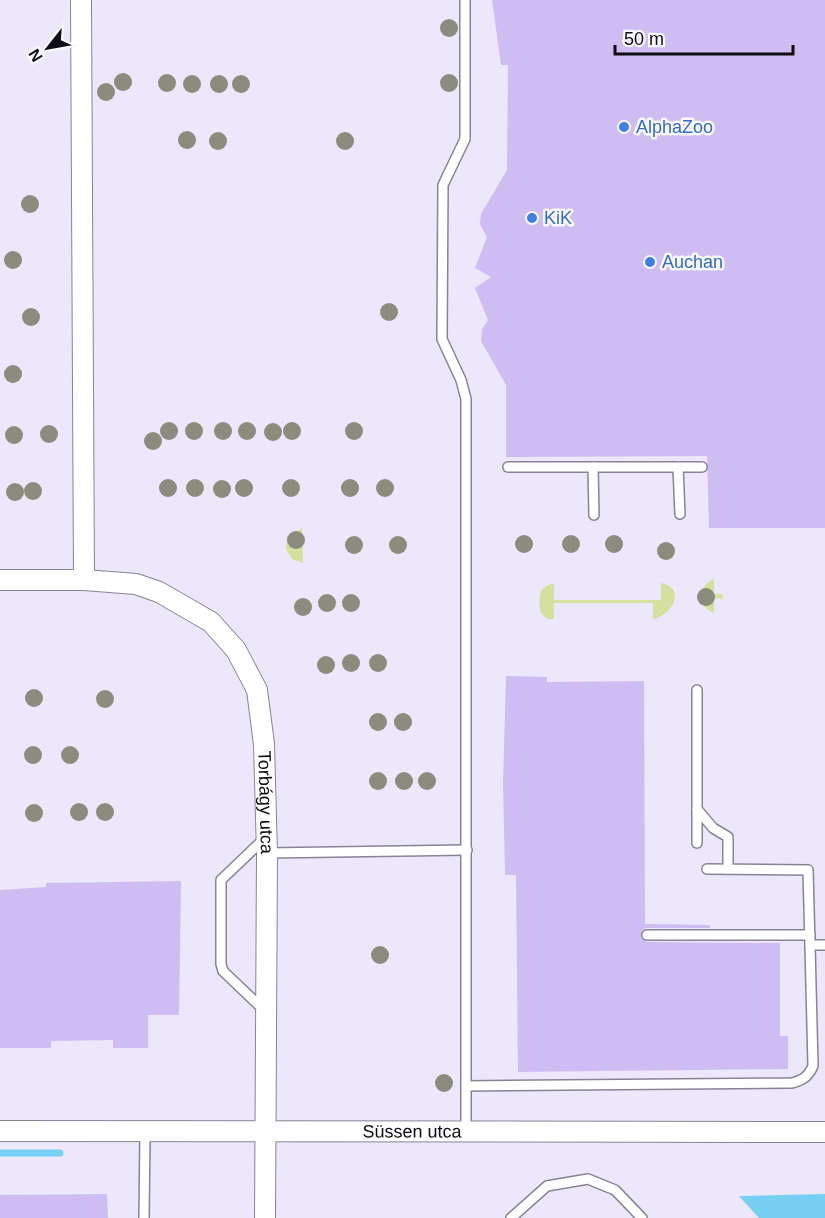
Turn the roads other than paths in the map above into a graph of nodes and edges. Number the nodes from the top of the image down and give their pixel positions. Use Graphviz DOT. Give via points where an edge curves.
graph roads {
  1 [pos="81,0"];
  2 [pos="465,0"];
  3 [pos="508,467"];
  4 [pos="593,467"];
  5 [pos="678,467"];
  6 [pos="702,467"];
  7 [pos="680,514"];
  8 [pos="594,515"];
  9 [pos="0,580"];
  10 [pos="84,580"];
  11 [pos="697,690"];
  12 [pos="697,809"];
  13 [pos="697,843"];
  14 [pos="267,844"];
  15 [pos="467,850"];
  16 [pos="707,869"];
  17 [pos="728,869"];
  18 [pos="647,935"];
  19 [pos="810,940"];
  20 [pos="825,945"];
  21 [pos="267,1012"];
  22 [pos="467,1086"];
  23 [pos="0,1131"];
  24 [pos="466,1131"];
  25 [pos="825,1132"];
  26 [pos="145,1133"];
  27 [pos="267,1133"];
  28 [pos="144,1218"];
  29 [pos="265,1218"];
  30 [pos="511,1218"];
  31 [pos="642,1218"];
  1 -- 10 [label="street"];
  2 -- 15 [label="lane" via="465,139 443,185 442,339 466,399"];
  3 -- 4 [label="lane"];
  4 -- 5 [label="lane"];
  4 -- 8 [label="lane"];
  5 -- 6 [label="lane"];
  5 -- 7 [label="lane"];
  9 -- 10 [label="street, Torbágy utca"];
  10 -- 14 [label="street, Torbágy utca" via="136,584 159,591 211,622 236,650 257,690 264,744"];
  11 -- 12 [label="lane"];
  12 -- 13 [label="lane"];
  12 -- 17 [label="lane" via="713,828 728,837"];
  14 -- 15 [label="lane"];
  14 -- 21 [label="street, Torbágy utca"];
  14 -- 21 [label="lane" via="224,873 220,886 220,964"];
  15 -- 22 [label="lane"];
  16 -- 17 [label="lane"];
  17 -- 19 [label="lane" via="808,870"];
  18 -- 19 [label="lane"];
  19 -- 20 [label="lane"];
  19 -- 22 [label="lane" via="813,1066 802,1081"];
  21 -- 27 [label="street, Torbágy utca"];
  22 -- 24 [label="lane"];
  23 -- 26 [label="street, Süssen utca"];
  24 -- 25 [label="street, Süssen utca"];
  24 -- 27 [label="street, Süssen utca"];
  26 -- 27 [label="street, Süssen utca"];
  26 -- 28 [label="lane"];
  27 -- 29 [label="street, Torbágy utca"];
  30 -- 31 [label="lane" via="547,1186 588,1179 615,1190"];
}
